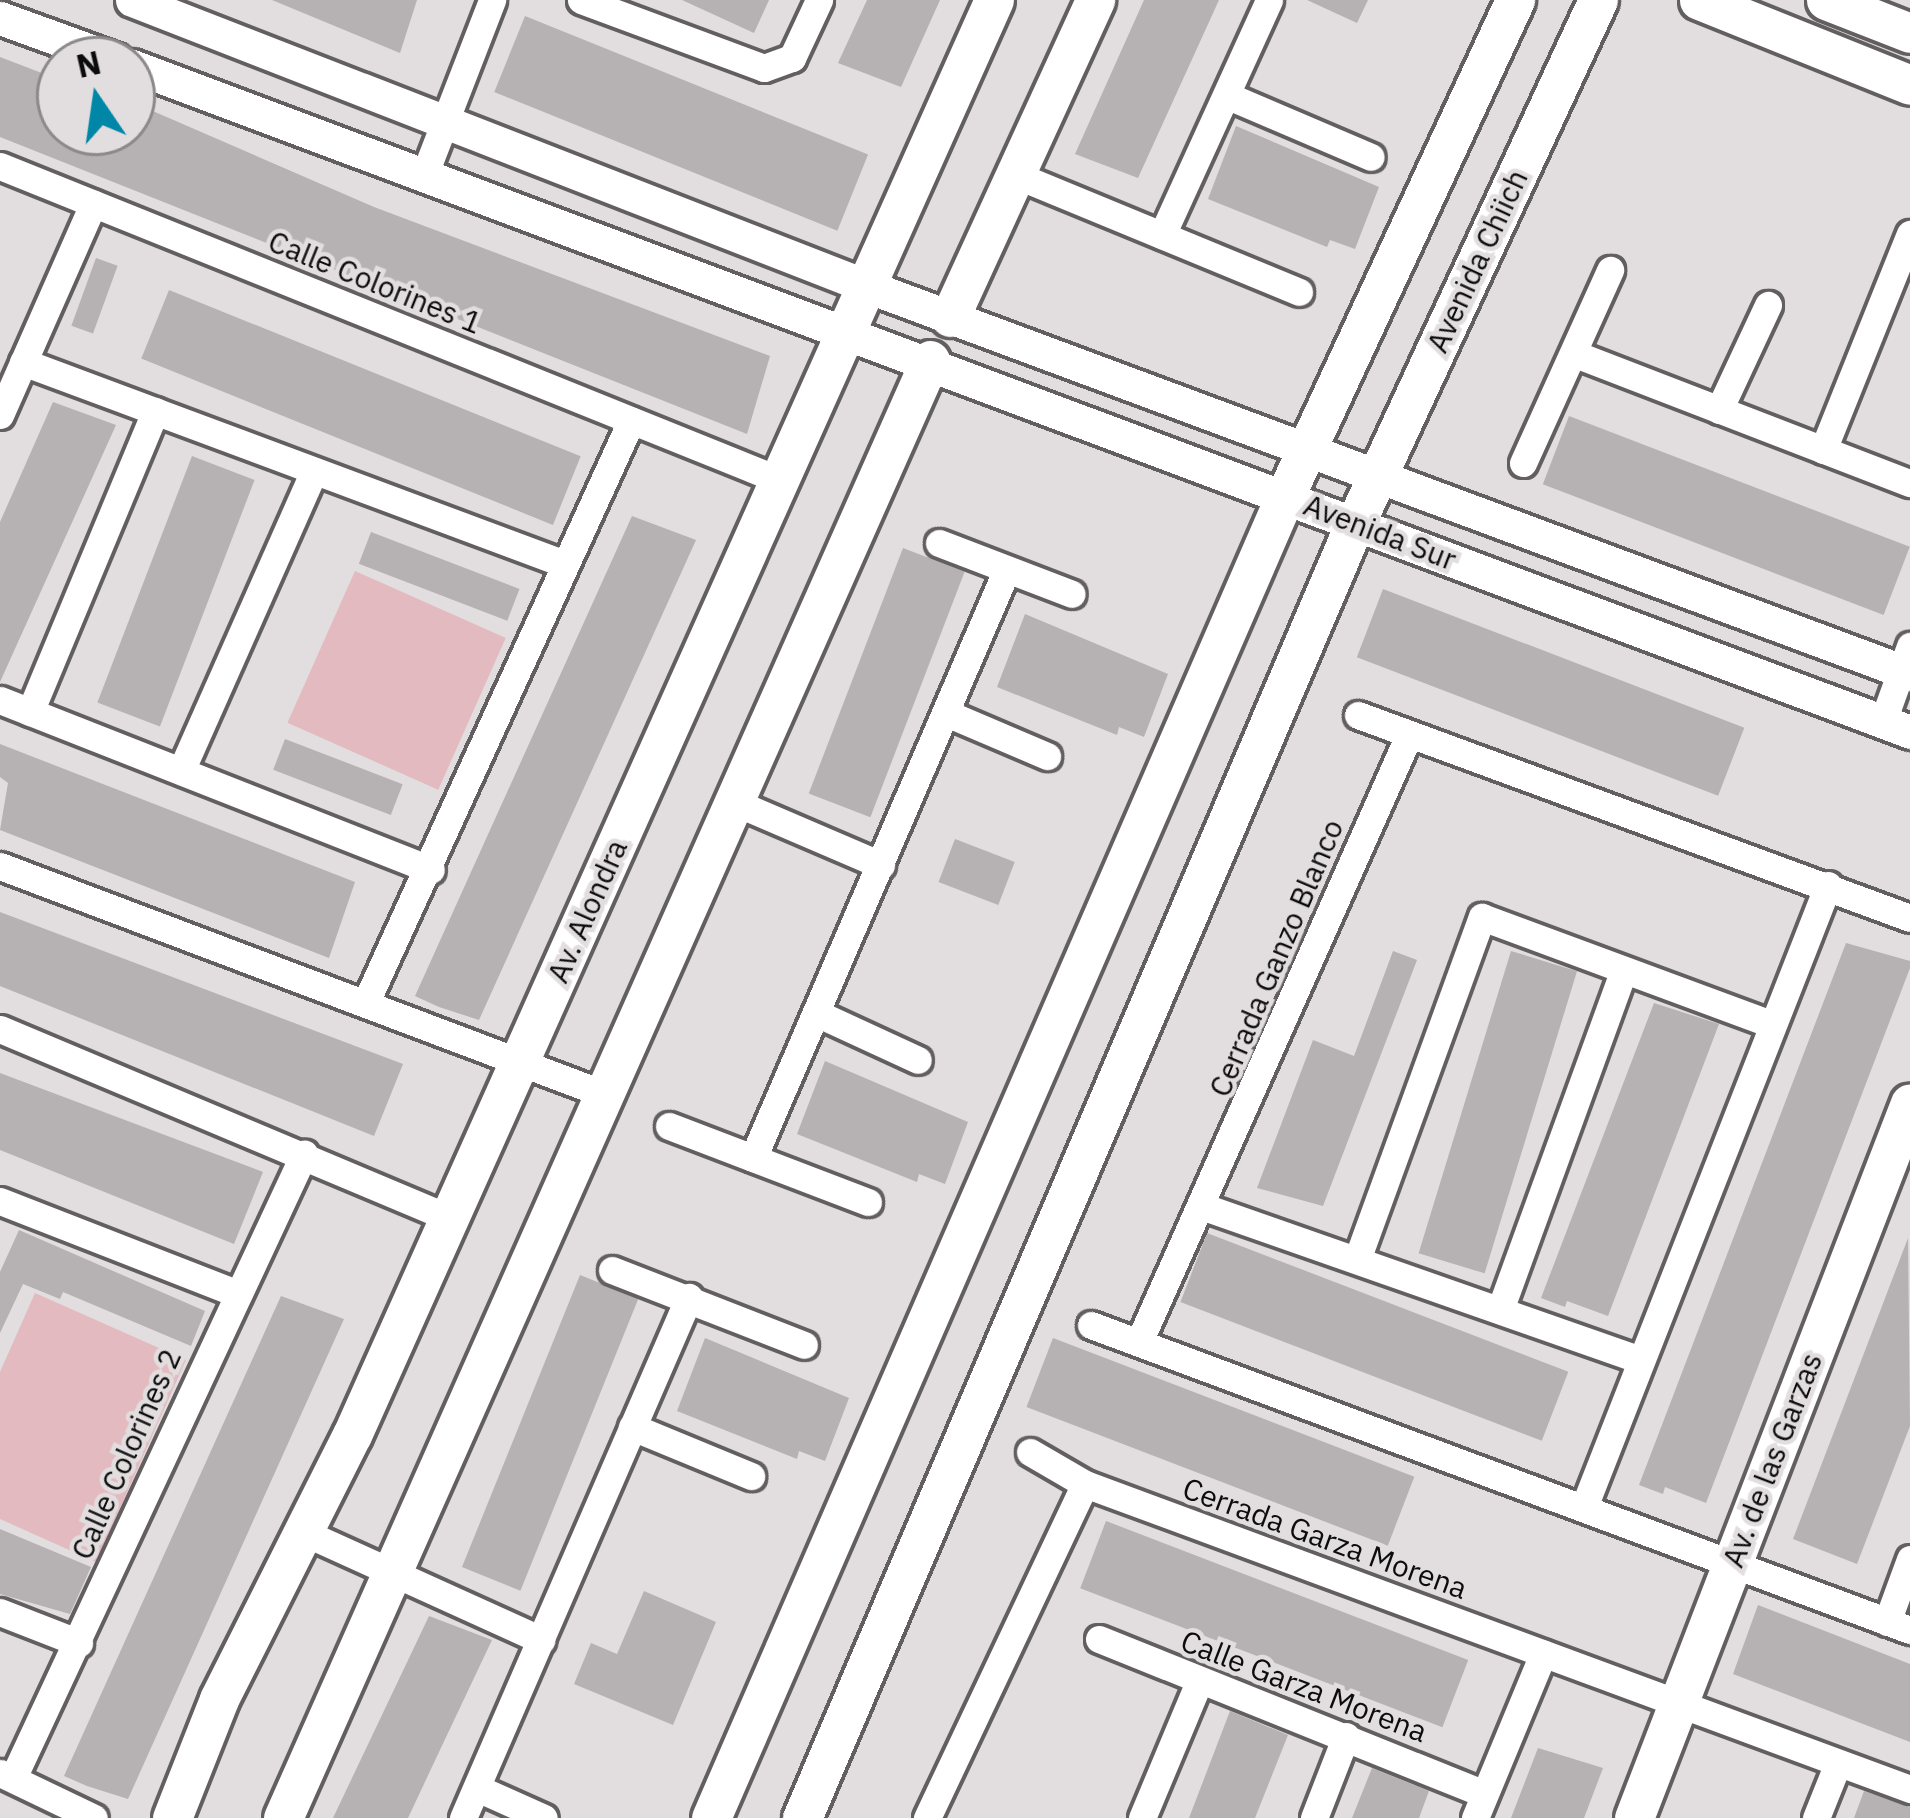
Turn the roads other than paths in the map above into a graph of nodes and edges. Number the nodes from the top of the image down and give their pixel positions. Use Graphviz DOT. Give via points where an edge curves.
graph roads {
  1 [pos="132,0"];
  2 [pos="491,0"];
  3 [pos="581,0"];
  4 [pos="819,0"];
  5 [pos="994,0"];
  6 [pos="1095,0"];
  7 [pos="1269,0"];
  8 [pos="1515,0"];
  9 [pos="1598,0"];
  10 [pos="1699,0"];
  11 [pos="1826,0"];
  12 [pos="650,12"];
  13 [pos="0,18"];
  14 [pos="1910,33"];
  15 [pos="50,36"];
  16 [pos="156,75"];
  17 [pos="1910,85"];
  18 [pos="1228,96"];
  19 [pos="450,110"];
  20 [pos="1371,157"];
  21 [pos="0,166"];
  22 [pos="425,173"];
  23 [pos="1030,182"];
  24 [pos="93,204"];
  25 [pos="1910,234"];
  26 [pos="1162,235"];
  27 [pos="1610,270"];
  28 [pos="869,287"];
  29 [pos="1299,292"];
  30 [pos="1768,305"];
  31 [pos="950,317"];
  32 [pos="850,330"];
  33 [pos="1575,354"];
  34 [pos="930,361"];
  35 [pos="23,362"];
  36 [pos="1719,410"];
  37 [pos="155,411"];
  38 [pos="0,415"];
  39 [pos="631,421"];
  40 [pos="1306,449"];
  41 [pos="1823,450"];
  42 [pos="1523,463"];
  43 [pos="314,471"];
  44 [pos="1378,474"];
  45 [pos="768,476"];
  46 [pos="1910,483"];
  47 [pos="1285,496"];
  48 [pos="1356,523"];
  49 [pos="939,543"];
  50 [pos="565,564"];
  51 [pos="1007,569"];
  52 [pos="1072,594"];
  53 [pos="1907,661"];
  54 [pos="0,700"];
  55 [pos="31,712"];
  56 [pos="946,713"];
  57 [pos="1358,715"];
  58 [pos="1896,726"];
  59 [pos="1408,735"];
  60 [pos="1047,756"];
  61 [pos="181,772"];
  62 [pos="734,802"];
  63 [pos="881,865"];
  64 [pos="0,866"];
  65 [pos="431,870"];
  66 [pos="1828,885"];
  67 [pos="1910,918"];
  68 [pos="1622,974"];
  69 [pos="366,1002"];
  70 [pos="816,1013"];
  71 [pos="1771,1024"];
  72 [pos="0,1028"];
  73 [pos="505,1053"];
  74 [pos="917,1060"];
  75 [pos="604,1094"];
  76 [pos="1910,1103"];
  77 [pos="669,1126"];
  78 [pos="304,1154"];
  79 [pos="753,1158"];
  80 [pos="0,1201"];
  81 [pos="868,1202"];
  82 [pos="1204,1207"];
  83 [pos="437,1212"];
  84 [pos="1358,1258"];
  85 [pos="612,1270"];
  86 [pos="233,1292"];
  87 [pos="689,1297"];
  88 [pos="1500,1310"];
  89 [pos="1091,1325"];
  90 [pos="1141,1340"];
  91 [pos="804,1345"];
  92 [pos="1640,1360"];
  93 [pos="632,1427"];
  94 [pos="1030,1452"];
  95 [pos="751,1476"];
  96 [pos="1085,1484"];
  97 [pos="1584,1507"];
  98 [pos="301,1531"];
  99 [pos="1910,1559"];
  100 [pos="1749,1565"];
  101 [pos="402,1577"];
  102 [pos="0,1612"];
  103 [pos="1898,1626"];
  104 [pos="1100,1639"];
  105 [pos="541,1640"];
  106 [pos="79,1643"];
  107 [pos="1543,1654"];
  108 [pos="1198,1682"];
  109 [pos="1664,1701"];
  110 [pos="1346,1736"];
  111 [pos="1838,1763"];
  112 [pos="6,1775"];
  113 [pos="476,1788"];
  114 [pos="1910,1790"];
  115 [pos="1479,1806"];
  116 [pos="94,1818"];
  117 [pos="172,1818"];
  118 [pos="283,1818"];
  119 [pos="464,1818"];
  120 [pos="544,1818"];
  121 [pos="711,1818"];
  122 [pos="802,1818"];
  123 [pos="928,1818"];
  124 [pos="1142,1818"];
  125 [pos="1314,1818"];
  126 [pos="1634,1818"];
  127 [pos="1816,1818"];
  1 -- 19 [label="street, Avenida Sur"];
  2 -- 19 [label="street"];
  3 -- 12 [label="street"];
  4 -- 12 [label="street" via="792,58 764,68"];
  5 -- 28 [label="main road, Av. Alondra"];
  6 -- 23 [label="main road"];
  7 -- 18 [label="street"];
  8 -- 40 [label="main road"];
  9 -- 44 [label="main road, Avenida Chiich"];
  10 -- 17 [label="main road"];
  11 -- 14 [label="main road"];
  13 -- 15 [label="street"];
  16 -- 22 [label="street, Avenida Sur"];
  18 -- 20 [label="street"];
  18 -- 26 [label="street"];
  19 -- 22 [label="street"];
  19 -- 28 [label="street, Avenida Sur"];
  21 -- 24 [label="street, Calle Colorines 1"];
  22 -- 32 [label="street, Avenida Sur"];
  23 -- 26 [label="street"];
  23 -- 31 [label="main road"];
  24 -- 35 [label="street"];
  24 -- 39 [label="street, Calle Colorines 1"];
  25 -- 41 [label="street"];
  26 -- 29 [label="street"];
  27 -- 33 [label="street"];
  28 -- 31 [label="street, Avenida Sur"];
  28 -- 32 [label="main road, Av. Alondra"];
  30 -- 36 [label="street"];
  31 -- 34 [label="street"];
  31 -- 40 [label="street, Avenida Sur"];
  32 -- 34 [label="street, Avenida Sur"];
  32 -- 45 [label="main road, Av. Alondra"];
  33 -- 36 [label="street"];
  33 -- 42 [label="street"];
  34 -- 47 [label="street, Avenida Sur"];
  34 -- 62 [label="main road"];
  35 -- 37 [label="street"];
  35 -- 38 [label="street"];
  36 -- 41 [label="street"];
  37 -- 43 [label="street"];
  37 -- 55 [label="street"];
  39 -- 45 [label="street, Calle Colorines 1"];
  39 -- 50 [label="street"];
  40 -- 44 [label="street, Avenida Sur"];
  40 -- 47 [label="main road"];
  41 -- 46 [label="street"];
  43 -- 50 [label="street"];
  43 -- 61 [label="street"];
  44 -- 48 [label="main road, Avenida Chiich"];
  44 -- 53 [label="street, Avenida Sur"];
  45 -- 73 [label="main road, Av. Alondra"];
  47 -- 48 [label="street, Avenida Sur"];
  47 -- 121 [label="main road"];
  48 -- 58 [label="street, Avenida Sur"];
  48 -- 122 [label="main road, Avenida Chiich"];
  49 -- 51 [label="street"];
  50 -- 65 [label="street"];
  51 -- 52 [label="street"];
  51 -- 56 [label="street"];
  53 -- 58 [label="street"];
  54 -- 55 [label="street"];
  55 -- 61 [label="street"];
  56 -- 60 [label="street"];
  56 -- 63 [label="street"];
  57 -- 59 [label="street"];
  59 -- 66 [label="street"];
  59 -- 82 [label="street, Cerrada Ganzo Blanco"];
  61 -- 65 [label="street"];
  62 -- 63 [label="street"];
  62 -- 75 [label="main road"];
  63 -- 70 [label="street"];
  64 -- 69 [label="street"];
  65 -- 69 [label="street"];
  66 -- 67 [label="street"];
  66 -- 71 [label="street"];
  68 -- 71 [label="street"];
  68 -- 84 [label="street" via="1483,917"];
  68 -- 88 [label="street"];
  69 -- 73 [label="street"];
  70 -- 74 [label="street"];
  70 -- 79 [label="street"];
  71 -- 92 [label="street"];
  72 -- 78 [label="street"];
  73 -- 75 [label="street"];
  73 -- 83 [label="main road, Av. Alondra"];
  75 -- 101 [label="main road"];
  76 -- 100 [label="main road, Av. de las Garzas"];
  77 -- 79 [label="street"];
  78 -- 83 [label="street"];
  78 -- 86 [label="street, Calle Colorines 2"];
  79 -- 81 [label="street"];
  80 -- 86 [label="street"];
  82 -- 84 [label="street"];
  82 -- 90 [label="street, Cerrada Ganzo Blanco"];
  83 -- 98 [label="main road, Av. Alondra"];
  84 -- 88 [label="street"];
  85 -- 87 [label="street"];
  86 -- 106 [label="street, Calle Colorines 2"];
  87 -- 91 [label="street"];
  87 -- 93 [label="street"];
  88 -- 92 [label="street"];
  89 -- 90 [label="street"];
  90 -- 97 [label="street"];
  92 -- 97 [label="street"];
  93 -- 95 [label="street"];
  93 -- 105 [label="street"];
  94 -- 96 [label="street, Cerrada Garza Morena"];
  96 -- 107 [label="street, Cerrada Garza Morena"];
  96 -- 123 [label="street"];
  97 -- 100 [label="street"];
  98 -- 101 [label="street"];
  98 -- 117 [label="main road, Av. Alondra"];
  99 -- 103 [label="street"];
  100 -- 103 [label="street"];
  100 -- 109 [label="main road, Av. de las Garzas"];
  101 -- 105 [label="street"];
  101 -- 118 [label="main road"];
  102 -- 106 [label="street"];
  104 -- 108 [label="street, Calle Garza Morena"];
  105 -- 113 [label="street"];
  106 -- 112 [label="street, Calle Colorines 2"];
  107 -- 109 [label="street, Cerrada Garza Morena"];
  107 -- 115 [label="street"];
  108 -- 110 [label="street, Calle Garza Morena"];
  108 -- 124 [label="street"];
  109 -- 111 [label="street, Cerrada Garza Morena"];
  109 -- 126 [label="main road, Av. de las Garzas"];
  110 -- 115 [label="street, Calle Garza Morena"];
  110 -- 125 [label="street"];
  111 -- 114 [label="street, Cerrada Garza Morena"];
  111 -- 127 [label="street"];
  112 -- 116 [label="street, Calle Colorines 2"];
  113 -- 119 [label="street"];
  113 -- 120 [label="street"];
}
